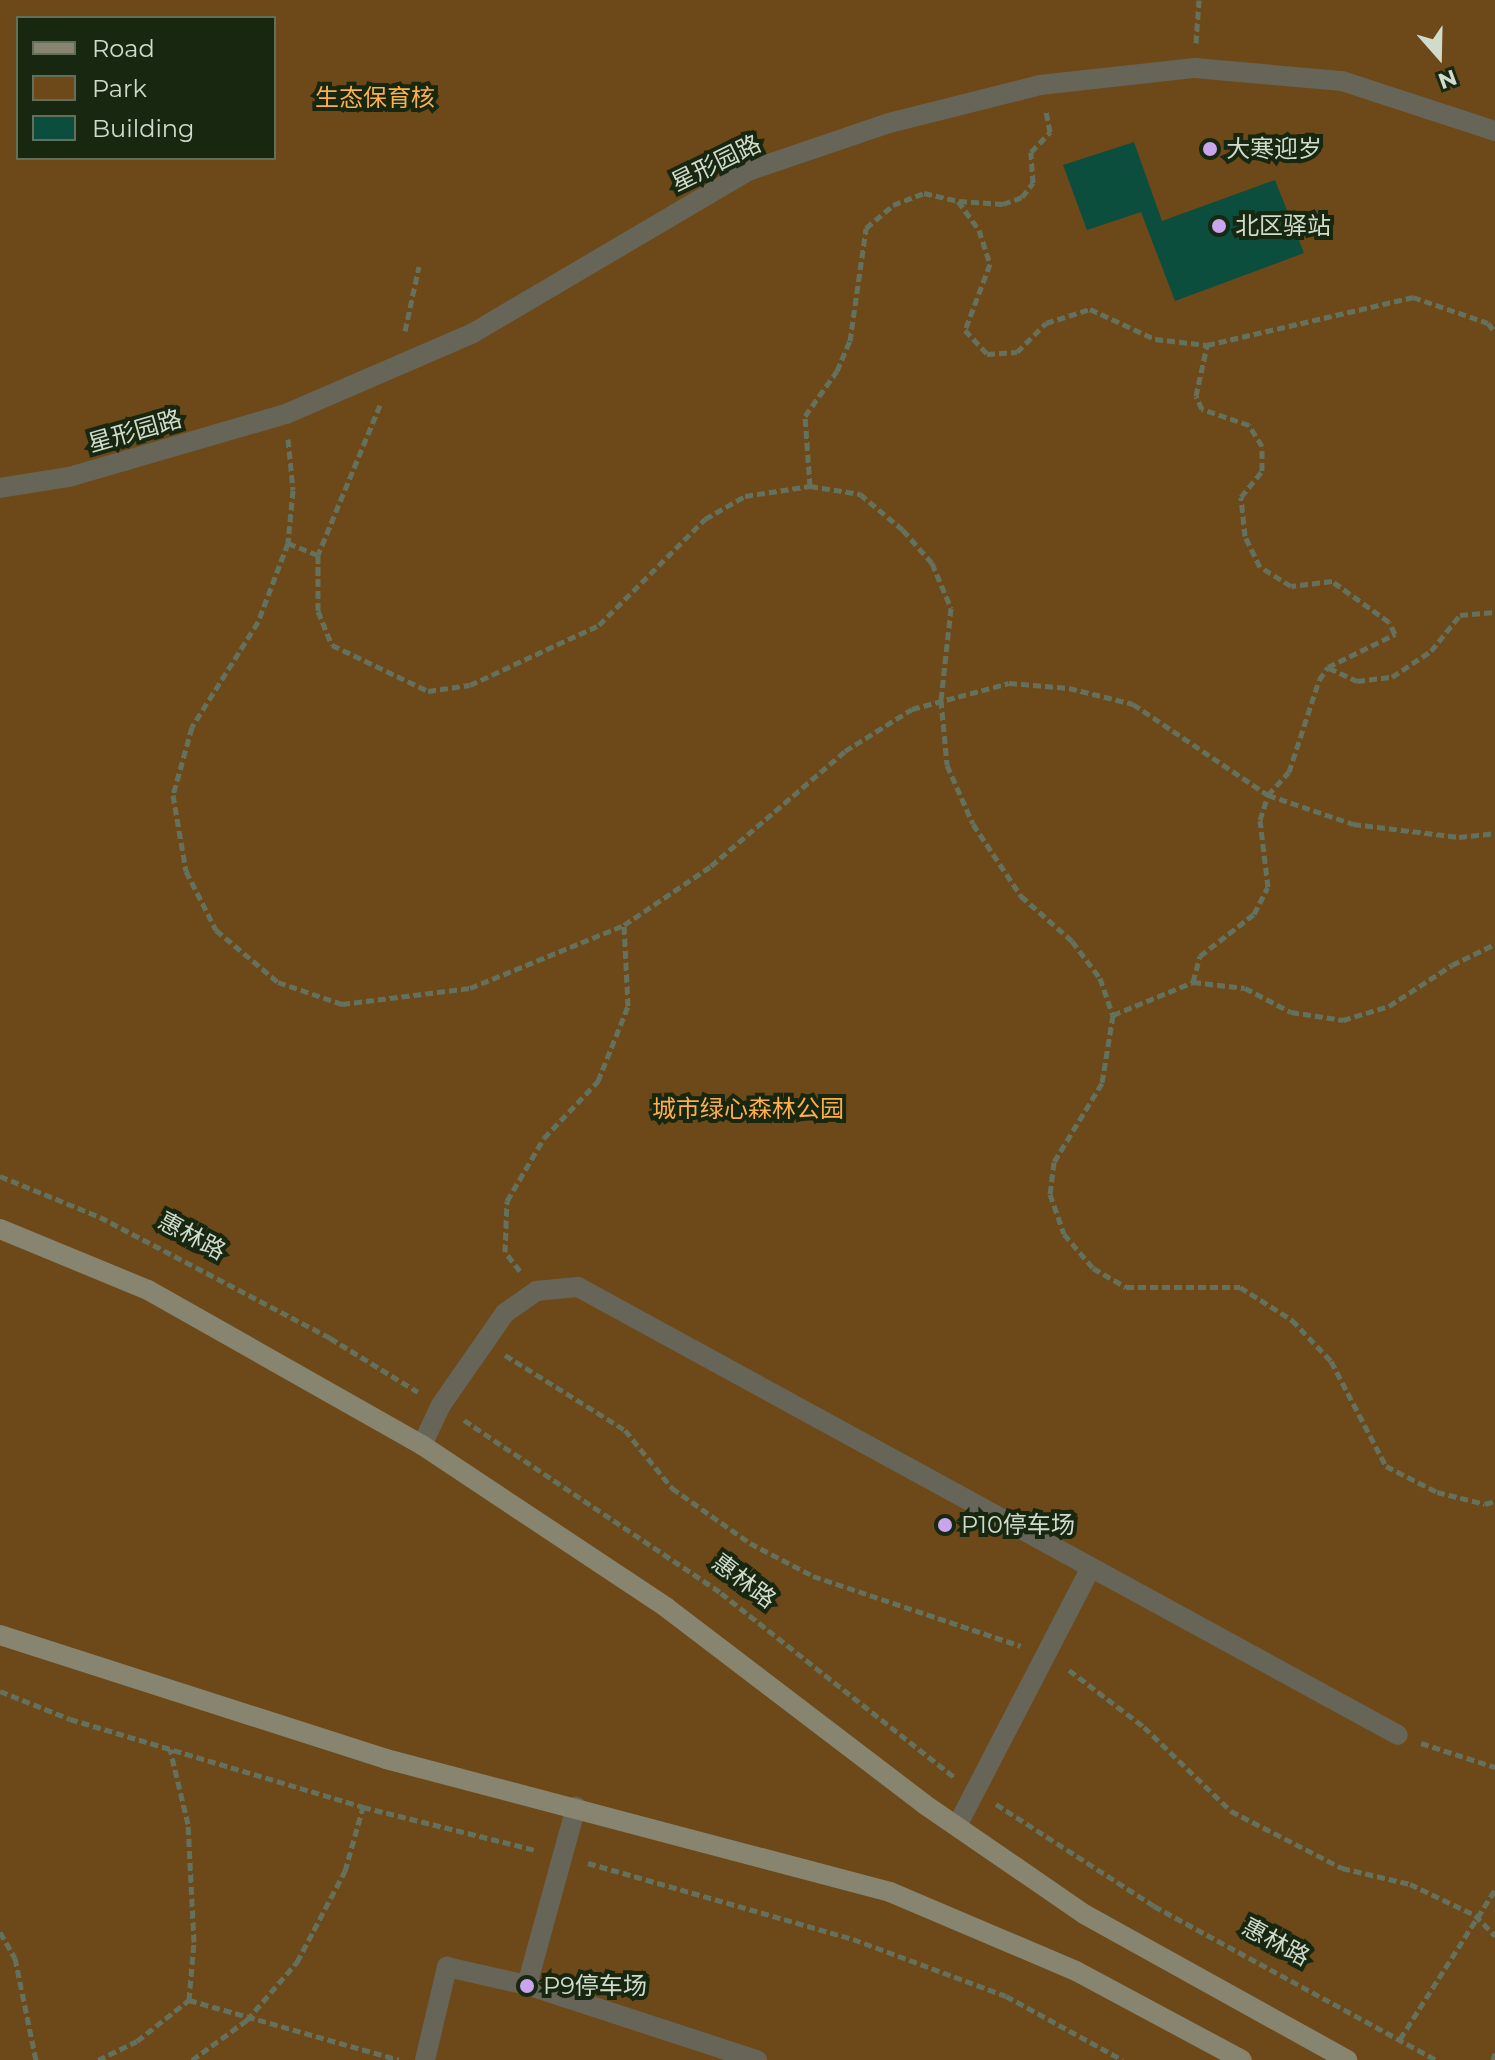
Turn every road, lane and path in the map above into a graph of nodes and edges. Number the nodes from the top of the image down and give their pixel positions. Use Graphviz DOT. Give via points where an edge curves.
graph roads {
  1 [pos="1199,0"];
  2 [pos="1195,68"];
  3 [pos="1040,85"];
  4 [pos="1495,131"];
  5 [pos="958,201"];
  6 [pos="419,266"];
  7 [pos="1495,332"];
  8 [pos="1207,345"];
  9 [pos="397,365"];
  10 [pos="286,414"];
  11 [pos="810,486"];
  12 [pos="0,488"];
  13 [pos="288,543"];
  14 [pos="318,555"];
  15 [pos="1495,612"];
  16 [pos="1328,667"];
  17 [pos="941,700"];
  18 [pos="1268,795"];
  19 [pos="1495,833"];
  20 [pos="624,925"];
  21 [pos="1495,944"];
  22 [pos="1193,982"];
  23 [pos="1113,1015"];
  24 [pos="0,1176"];
  25 [pos="0,1229"];
  26 [pos="536,1291"];
  27 [pos="484,1343"];
  28 [pos="441,1405"];
  29 [pos="422,1445"];
  30 [pos="1495,1501"];
  31 [pos="1090,1569"];
  32 [pos="0,1635"];
  33 [pos="1045,1656"];
  34 [pos="1398,1735"];
  35 [pos="170,1748"];
  36 [pos="1495,1767"];
  37 [pos="975,1791"];
  38 [pos="363,1807"];
  39 [pos="576,1807"];
  40 [pos="957,1826"];
  41 [pos="1495,1890"];
  42 [pos="1475,1915"];
  43 [pos="0,1932"];
  44 [pos="1495,1936"];
  45 [pos="527,1985"];
  46 [pos="189,2000"];
  47 [pos="247,2020"];
  48 [pos="1400,2039"];
  49 [pos="1495,2053"];
  50 [pos="36,2060"];
  51 [pos="98,2060"];
  52 [pos="192,2060"];
  53 [pos="400,2060"];
  54 [pos="425,2060"];
  55 [pos="757,2060"];
  56 [pos="1242,2060"];
  57 [pos="1347,2060"];
  58 [pos="1437,2060"];
  59 [pos="1493,2060"];
  1 -- 2 [label="path"];
  2 -- 3 [label="street, 星形园路"];
  2 -- 4 [label="street, 星形园路" via="1342,81"];
  3 -- 5 [label="path" via="1050,132 1031,152 1033,183 1022,197 1003,204"];
  3 -- 9 [label="street, 星形园路" via="889,123 748,171 473,333"];
  5 -- 8 [label="path" via="979,230 990,264 965,330 987,354 1017,352 1046,323 1090,309 1155,339"];
  5 -- 11 [label="path" via="924,193 893,205 866,228 850,341 837,371 805,416"];
  6 -- 9 [label="path"];
  7 -- 8 [label="path" via="1488,323 1413,297"];
  8 -- 16 [label="path" via="1196,396 1202,409 1249,425 1262,446 1262,471 1241,497 1245,536 1260,567 1291,586 1332,581 1389,622 1395,634"];
  9 -- 10 [label="street, 星形园路"];
  9 -- 14 [label="path"];
  10 -- 12 [label="street, 星形园路" via="69,477"];
  10 -- 13 [label="path" via="293,490"];
  11 -- 14 [label="path" via="745,496 705,519 599,625 470,685 428,691 332,645 318,611"];
  11 -- 17 [label="path" via="860,494 932,563 951,608"];
  13 -- 14 [label="path"];
  13 -- 20 [label="path" via="258,622 192,727 173,795 186,871 216,930 278,982 342,1004 470,988"];
  15 -- 16 [label="path" via="1460,615 1431,651 1392,677 1357,681"];
  16 -- 18 [label="path" via="1289,772"];
  17 -- 18 [label="path" via="1009,683 1069,688 1133,704"];
  17 -- 20 [label="path" via="912,709 845,751 711,866"];
  17 -- 23 [label="path" via="947,765 973,824 1021,896 1072,941 1100,978"];
  18 -- 19 [label="path" via="1353,824 1459,837"];
  18 -- 22 [label="path" via="1260,820 1268,887 1254,914 1200,956"];
  20 -- 26 [label="path" via="628,1006 598,1081 544,1138 507,1201 505,1252"];
  21 -- 22 [label="path" via="1389,1006 1343,1020 1291,1012 1245,988"];
  22 -- 23 [label="path"];
  23 -- 30 [label="path" via="1102,1083 1054,1162 1050,1194 1064,1234 1093,1268 1126,1287 1240,1287 1292,1320 1331,1361 1386,1466 1437,1492 1485,1504"];
  24 -- 28 [label="path, 惠林路" via="114,1224 330,1338"];
  25 -- 29 [label="main road" via="148,1290"];
  26 -- 27 [label="street" via="505,1313"];
  26 -- 31 [label="street" via="578,1287"];
  27 -- 28 [label="street"];
  27 -- 33 [label="path" via="625,1430 672,1488 750,1543 813,1576 978,1627"];
  28 -- 29 [label="street"];
  28 -- 37 [label="path, 惠林路" via="721,1593"];
  29 -- 40 [label="main road" via="667,1608"];
  31 -- 33 [label="street"];
  31 -- 34 [label="street"];
  32 -- 39 [label="main road" via="386,1759"];
  33 -- 37 [label="street"];
  33 -- 42 [label="path" via="1092,1683 1231,1811 1294,1848 1342,1868 1410,1884"];
  34 -- 36 [label="path"];
  35 -- 46 [label="path" via="188,1824 194,1942"];
  37 -- 40 [label="street"];
  37 -- 48 [label="path, 惠林路" via="1154,1906"];
  38 -- 47 [label="path" via="345,1871 297,1962"];
  39 -- 45 [label="street"];
  39 -- 56 [label="main road" via="890,1892 1076,1971"];
  40 -- 57 [label="main road" via="1084,1914"];
  41 -- 42 [label="path"];
  42 -- 44 [label="path"];
  42 -- 48 [label="path"];
  43 -- 50 [label="path" via="15,1958"];
  45 -- 54 [label="street" via="447,1967"];
  45 -- 55 [label="street"];
  46 -- 47 [label="path"];
  46 -- 51 [label="path" via="137,2041"];
  47 -- 52 [label="path"];
  47 -- 53 [label="path"];
  48 -- 58 [label="path, 惠林路"];
  49 -- 59 [label="path"];
}
